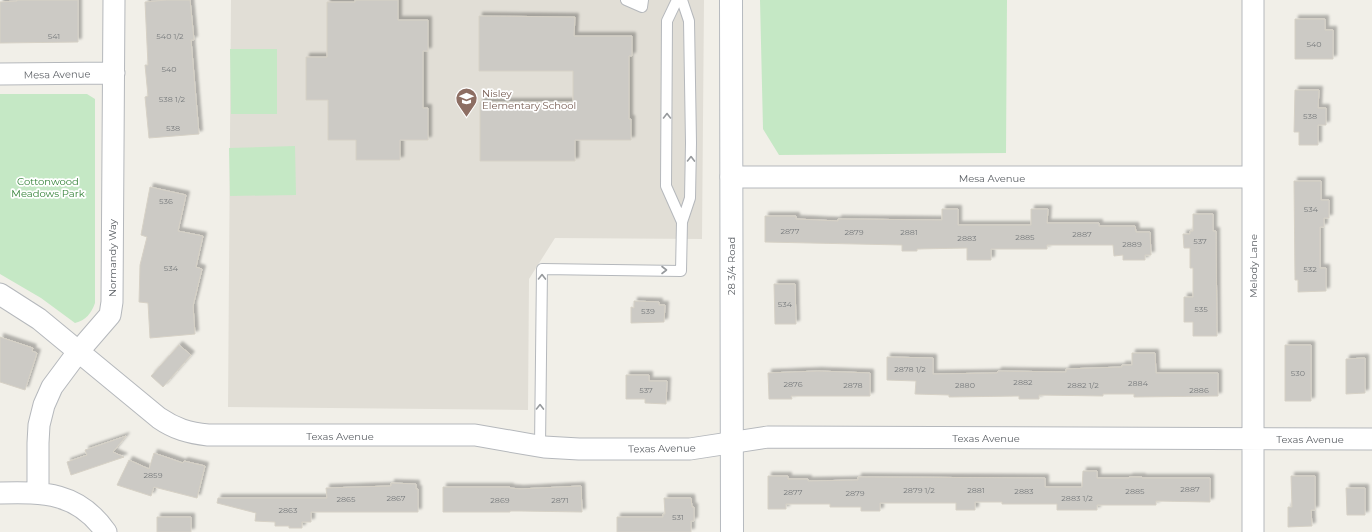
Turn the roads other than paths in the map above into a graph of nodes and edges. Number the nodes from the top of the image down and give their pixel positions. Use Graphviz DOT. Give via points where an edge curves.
graph roads {
  1 [pos="114,0"];
  2 [pos="626,0"];
  3 [pos="643,0"];
  4 [pos="677,0"];
  5 [pos="682,0"];
  6 [pos="731,0"];
  7 [pos="1253,0"];
  8 [pos="114,73"];
  9 [pos="0,74"];
  10 [pos="731,177"];
  11 [pos="1253,177"];
  12 [pos="682,222"];
  13 [pos="0,294"];
  14 [pos="78,352"];
  15 [pos="1253,439"];
  16 [pos="1372,439"];
  17 [pos="732,442"];
  18 [pos="540,446"];
  19 [pos="38,492"];
  20 [pos="0,493"];
  21 [pos="106,532"];
  22 [pos="732,532"];
  23 [pos="1253,532"];
  1 -- 8 [label="street, Normandy Way"];
  2 -- 3 [label="lane" via="642,7"];
  12 -- 4 [label="lane, one-way" via="666,186 667,21"];
  12 -- 5 [label="lane, one-way" via="690,198 691,143 689,21"];
  6 -- 10 [label="street, 28 3/4 Road"];
  7 -- 11 [label="street, Melody Lane"];
  8 -- 9 [label="street, Mesa Avenue"];
  8 -- 14 [label="street, Normandy Way" via="112,302 110,315"];
  10 -- 11 [label="street, Mesa Avenue"];
  10 -- 17 [label="street, 28 3/4 Road"];
  11 -- 15 [label="street, Melody Lane"];
  18 -- 12 [label="lane, one-way" via="542,270 681,271"];
  13 -- 14 [label="street, Texas Avenue" via="40,319"];
  14 -- 18 [label="street, Texas Avenue" via="159,418 170,426 188,433 475,435"];
  14 -- 19 [label="street, Normandy Way" via="52,387 44,405 39,425"];
  15 -- 16 [label="street, Texas Avenue"];
  15 -- 17 [label="street, Texas Avenue" via="768,437"];
  15 -- 23 [label="street, Melody Lane"];
  17 -- 18 [label="street, Texas Avenue" via="690,449 579,449"];
  17 -- 22 [label="street, 28 3/4 Road"];
  19 -- 20 [label="street"];
  19 -- 21 [label="street" via="59,496 86,509"];
}
